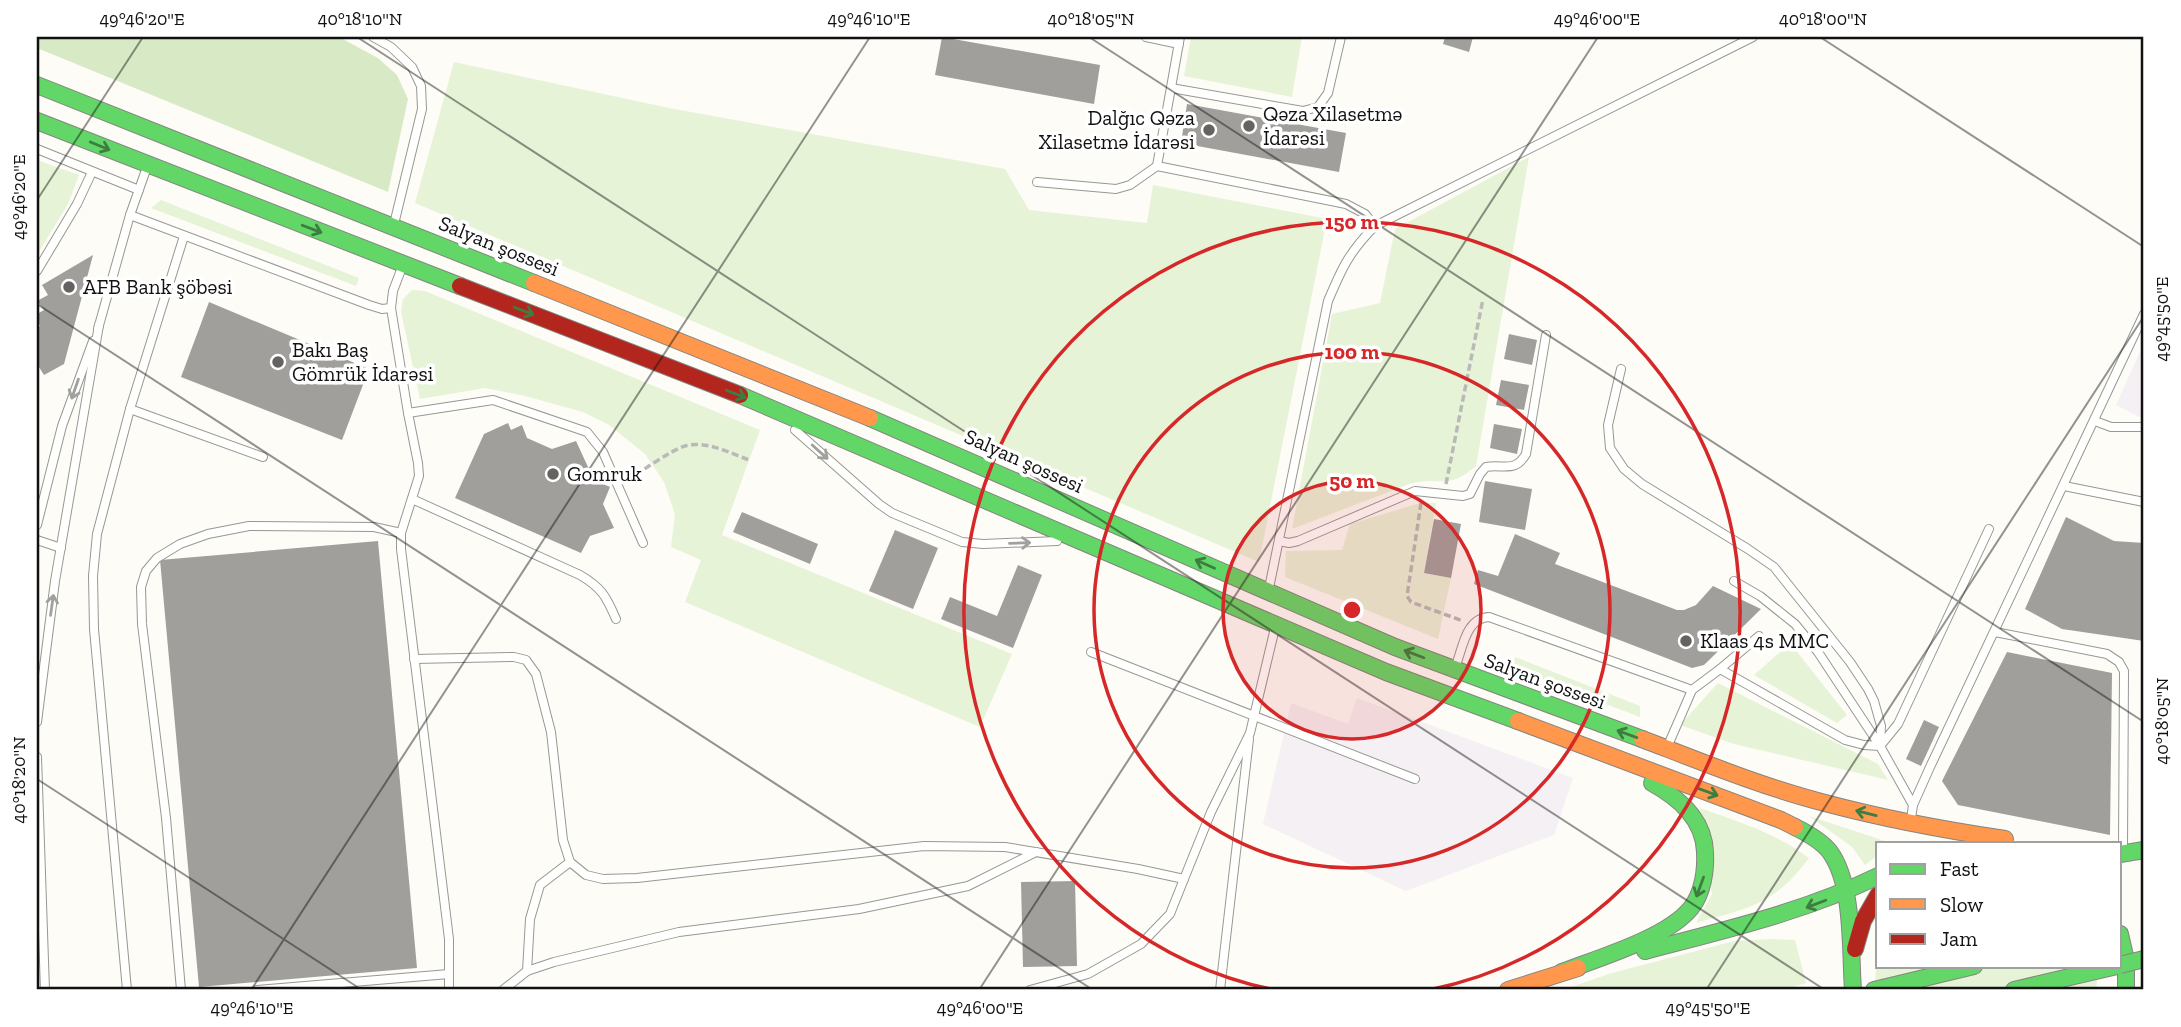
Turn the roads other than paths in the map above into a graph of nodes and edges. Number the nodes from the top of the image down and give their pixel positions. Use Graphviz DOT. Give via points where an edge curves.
graph roads {
  1 [pos="373,37"];
  2 [pos="1146,37"];
  3 [pos="1341,37"];
  4 [pos="1754,37"];
  5 [pos="1180,40"];
  6 [pos="37,85"];
  7 [pos="1171,88"];
  8 [pos="37,121"];
  9 [pos="37,149"];
  10 [pos="147,165"];
  11 [pos="1157,166"];
  12 [pos="92,172"];
  13 [pos="1037,181"];
  14 [pos="139,190"];
  15 [pos="130,215"];
  16 [pos="1375,226"];
  17 [pos="394,227"];
  18 [pos="184,236"];
  19 [pos="403,264"];
  20 [pos="37,271"];
  21 [pos="391,308"];
  22 [pos="2144,314"];
  23 [pos="99,325"];
  24 [pos="1546,335"];
  25 [pos="1621,369"];
  26 [pos="770,407"];
  27 [pos="130,409"];
  28 [pos="408,413"];
  29 [pos="2095,421"];
  30 [pos="2144,427"];
  31 [pos="264,457"];
  32 [pos="2064,486"];
  33 [pos="412,499"];
  34 [pos="2144,502"];
  35 [pos="37,525"];
  36 [pos="1989,529"];
  37 [pos="401,533"];
  38 [pos="37,540"];
  39 [pos="1081,540"];
  40 [pos="1279,541"];
  41 [pos="643,543"];
  42 [pos="61,548"];
  43 [pos="1734,581"];
  44 [pos="1268,591"];
  45 [pos="616,619"];
  46 [pos="1276,625"];
  47 [pos="1996,632"];
  48 [pos="1759,636"];
  49 [pos="1091,652"];
  50 [pos="414,659"];
  51 [pos="1454,669"];
  52 [pos="1720,669"];
  53 [pos="1692,690"];
  54 [pos="1254,716"];
  55 [pos="37,722"];
  56 [pos="1250,733"];
  57 [pos="1552,735"];
  58 [pos="1880,746"];
  59 [pos="1666,748"];
  60 [pos="37,757"];
  61 [pos="1415,779"];
  62 [pos="1913,806"];
  63 [pos="1910,824"];
  64 [pos="1959,842"];
  65 [pos="2121,842"];
  66 [pos="2144,850"];
  67 [pos="1036,852"];
  68 [pos="2122,853"];
  69 [pos="570,862"];
  70 [pos="1876,877"];
  71 [pos="1185,879"];
  72 [pos="1845,892"];
  73 [pos="1876,898"];
  74 [pos="2124,930"];
  75 [pos="2144,959"];
  76 [pos="2122,964"];
  77 [pos="1966,968"];
  78 [pos="2106,968"];
  79 [pos="527,971"];
  80 [pos="1562,972"];
  81 [pos="449,974"];
  82 [pos="45,990"];
  83 [pos="127,990"];
  84 [pos="181,990"];
  85 [pos="257,990"];
  86 [pos="450,990"];
  87 [pos="503,990"];
  88 [pos="1030,990"];
  89 [pos="1220,990"];
  90 [pos="1508,990"];
  91 [pos="1853,990"];
  92 [pos="1874,990"];
  93 [pos="2014,990"];
  94 [pos="2126,990"];
  1 -- 17 [label="lane" via="412,67 421,86 422,109"];
  2 -- 5 [label="lane"];
  3 -- 7 [label="lane" via="1328,93 1318,107 1303,111"];
  4 -- 16 [label="lane"];
  5 -- 7 [label="lane"];
  6 -- 17 [label="highway, Salyan şossesi"];
  7 -- 11 [label="lane"];
  8 -- 10 [label="highway, one-way"];
  9 -- 12 [label="lane"];
  10 -- 14 [label="lane"];
  10 -- 19 [label="highway, one-way"];
  11 -- 13 [label="lane" via="1130,185 1115,189"];
  11 -- 16 [label="lane" via="1346,204 1365,214"];
  12 -- 14 [label="lane"];
  12 -- 20 [label="lane"];
  14 -- 15 [label="lane"];
  15 -- 18 [label="lane"];
  15 -- 23 [label="lane"];
  16 -- 40 [label="lane" via="1355,246 1328,301"];
  44 -- 17 [label="highway, Salyan şossesi, one-way" via="832,401"];
  18 -- 21 [label="lane" via="369,305"];
  18 -- 27 [label="lane"];
  19 -- 21 [label="lane"];
  19 -- 26 [label="highway, one-way"];
  21 -- 28 [label="lane"];
  22 -- 29 [label="lane"];
  23 -- 35 [label="lane, one-way" via="62,426"];
  23 -- 42 [label="lane"];
  24 -- 40 [label="lane" via="1525,454 1515,466 1486,467 1470,494 1404,494 1298,541"];
  25 -- 58 [label="lane" via="1608,425 1610,448 1624,469 1774,567 1868,689 1881,726"];
  26 -- 39 [label="highway"];
  26 -- 39 [label="lane, one-way" via="892,513 962,542"];
  27 -- 31 [label="lane"];
  27 -- 83 [label="lane" via="97,534 93,576"];
  28 -- 33 [label="lane" via="419,477"];
  28 -- 41 [label="lane" via="493,400 587,432 603,452"];
  29 -- 30 [label="lane" via="2111,427"];
  29 -- 32 [label="lane"];
  32 -- 34 [label="lane"];
  32 -- 47 [label="lane"];
  33 -- 37 [label="lane"];
  33 -- 45 [label="lane" via="596,584"];
  36 -- 58 [label="lane" via="1898,724"];
  37 -- 50 [label="lane"];
  37 -- 84 [label="lane" via="374,527 249,526 180,544 146,571 141,587 142,624"];
  38 -- 42 [label="lane"];
  39 -- 46 [label="highway"];
  40 -- 44 [label="lane"];
  55 -- 42 [label="lane, one-way"];
  43 -- 58 [label="lane" via="1795,624"];
  51 -- 44 [label="highway, Salyan şossesi, one-way"];
  46 -- 54 [label="lane"];
  46 -- 57 [label="highway"];
  47 -- 62 [label="lane"];
  47 -- 65 [label="lane" via="2107,654 2119,662 2124,671"];
  48 -- 52 [label="lane"];
  49 -- 54 [label="lane"];
  50 -- 69 [label="lane" via="526,660 536,674 551,732 563,840"];
  50 -- 81 [label="lane" via="449,939"];
  51 -- 53 [label="lane" via="1471,624 1480,617 1501,620"];
  59 -- 51 [label="highway, Salyan şossesi, one-way"];
  52 -- 53 [label="lane"];
  52 -- 58 [label="lane" via="1845,740"];
  53 -- 59 [label="lane"];
  54 -- 56 [label="lane"];
  54 -- 61 [label="lane"];
  56 -- 71 [label="lane"];
  56 -- 89 [label="lane"];
  57 -- 72 [label="highway, one-way" via="1803,831 1831,853"];
  57 -- 80 [label="highway, one-way" via="1662,788 1682,803 1696,818 1707,862 1692,907 1677,921"];
  58 -- 62 [label="lane"];
  63 -- 59 [label="highway, Salyan şossesi, one-way" via="1824,803"];
  60 -- 82 [label="lane"];
  62 -- 63 [label="lane"];
  63 -- 64 [label="highway, Salyan şossesi" via="2010,840"];
  66 -- 68 [label="highway"];
  67 -- 69 [label="lane" via="924,846 614,879 586,876"];
  67 -- 71 [label="lane"];
  67 -- 79 [label="lane" via="968,887 859,909 679,932"];
  69 -- 79 [label="lane" via="540,885 530,919"];
  70 -- 72 [label="highway"];
  71 -- 88 [label="lane" via="1170,914 1141,944 1088,974"];
  72 -- 80 [label="highway, one-way" via="1777,917"];
  72 -- 91 [label="highway"];
  73 -- 91 [label="highway" via="1857,938"];
  74 -- 94 [label="highway"];
  75 -- 76 [label="highway, bridge"];
  77 -- 92 [label="highway"];
  78 -- 93 [label="highway"];
  79 -- 87 [label="lane"];
  80 -- 90 [label="highway"];
  81 -- 85 [label="lane"];
  81 -- 86 [label="lane"];
}
